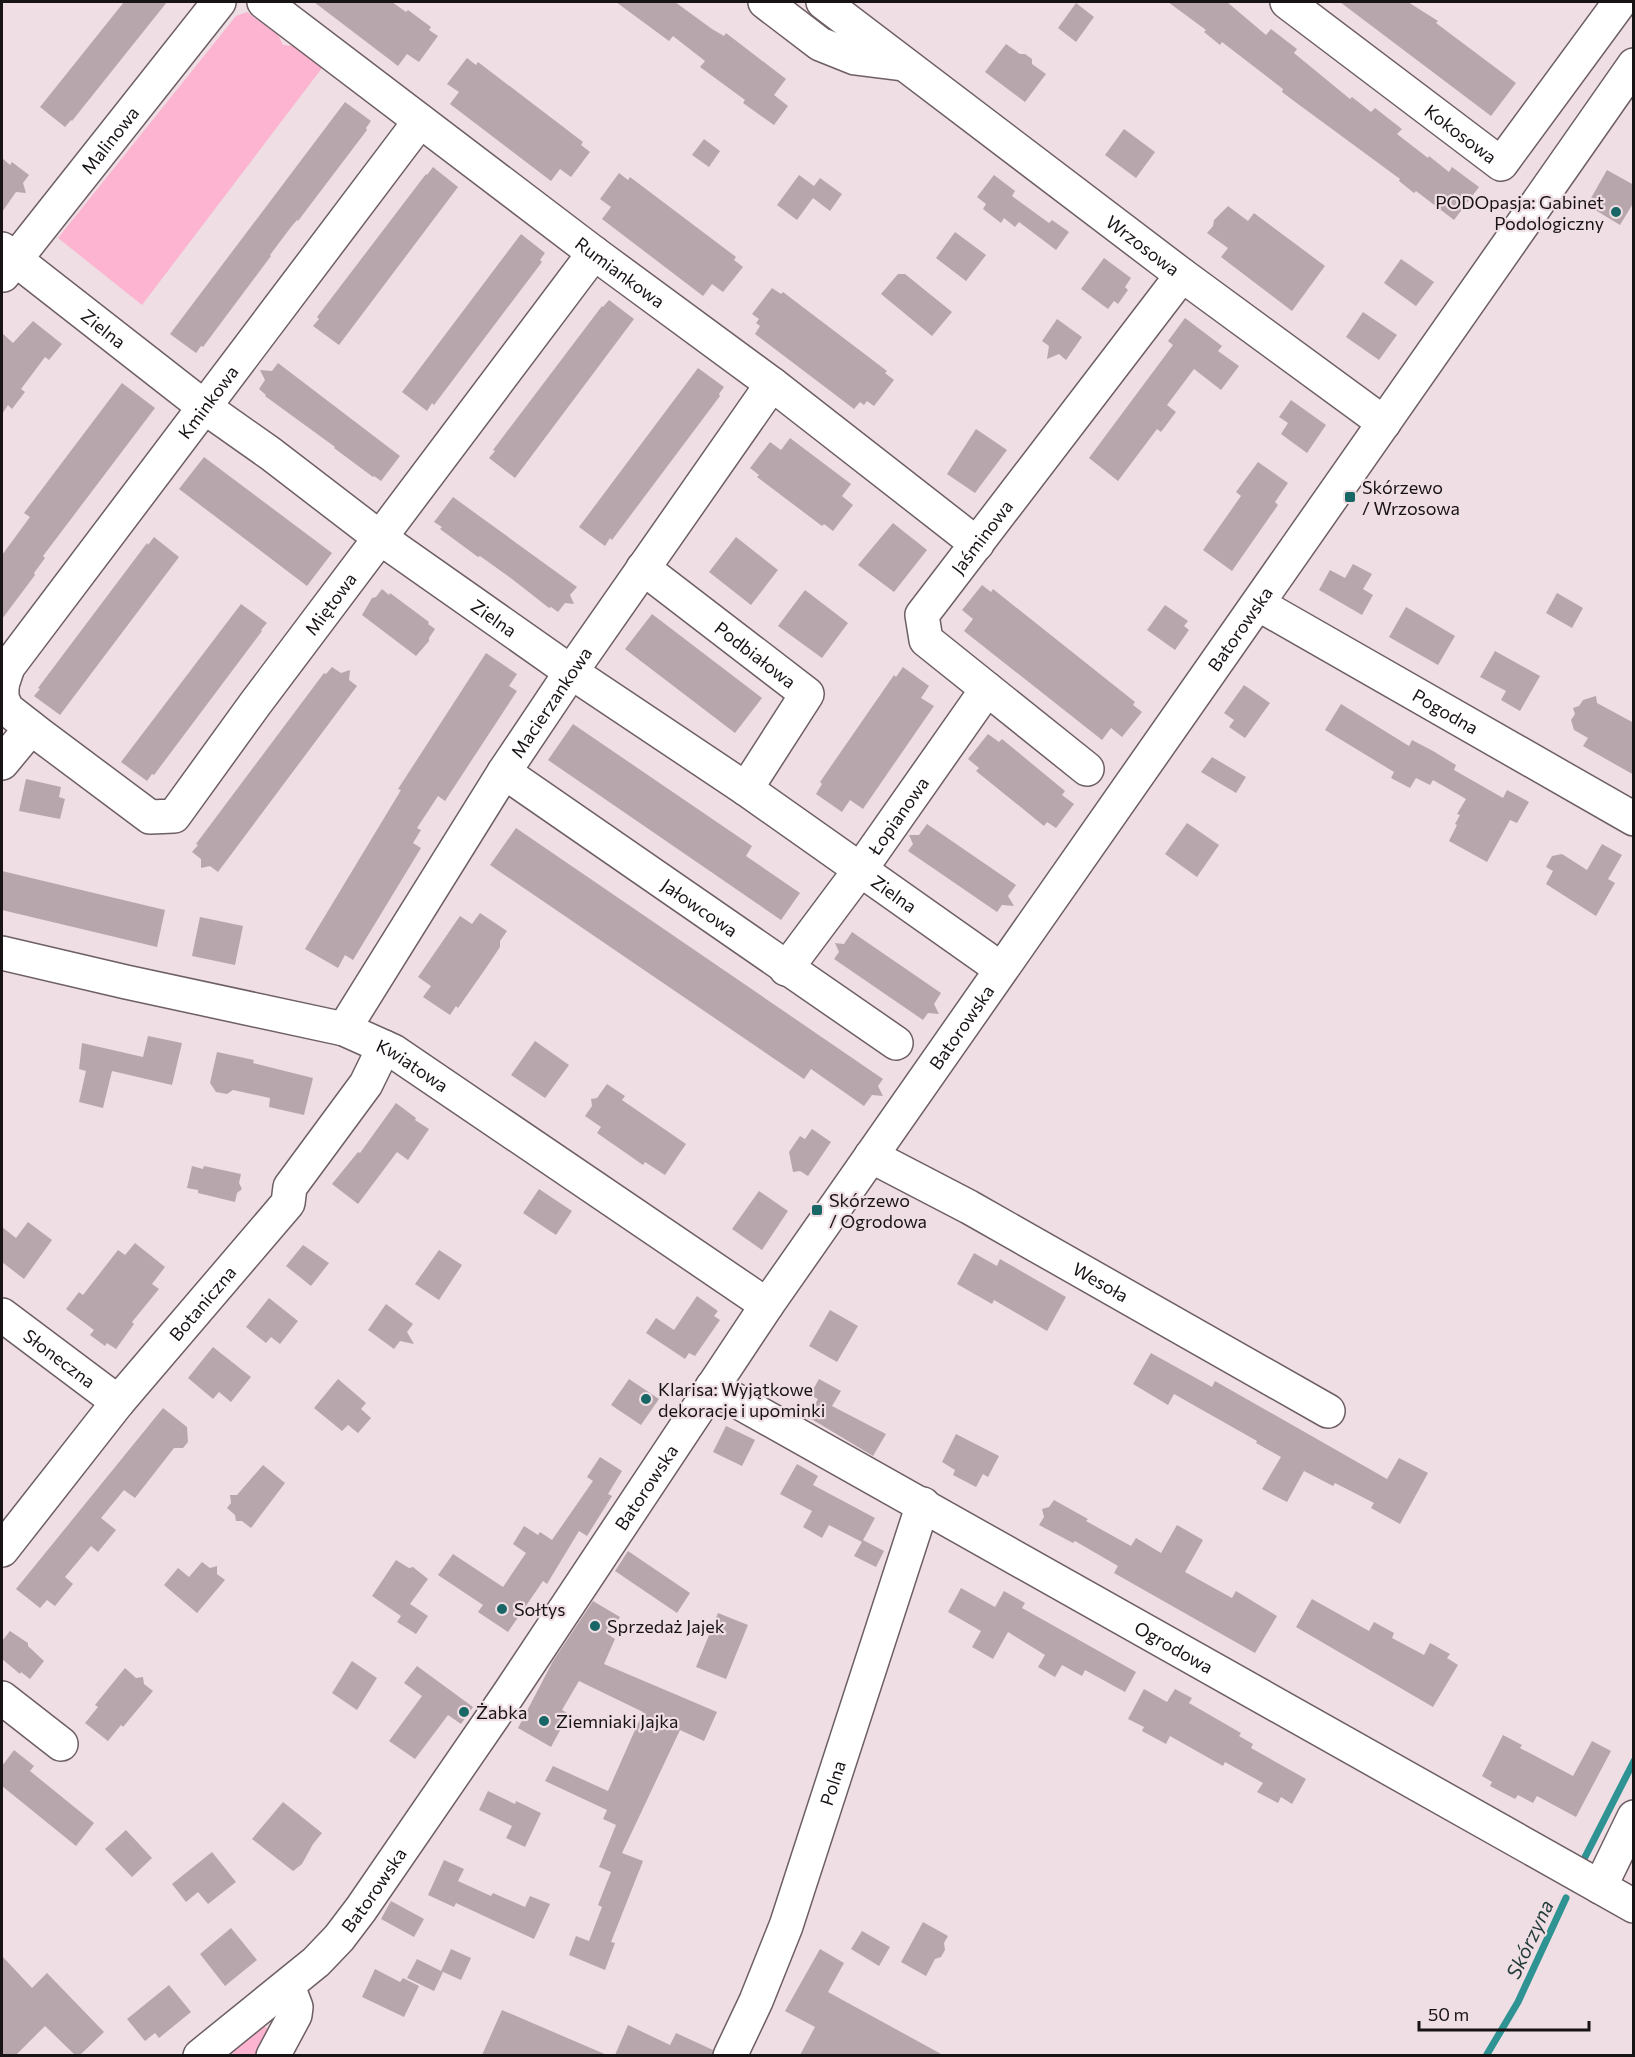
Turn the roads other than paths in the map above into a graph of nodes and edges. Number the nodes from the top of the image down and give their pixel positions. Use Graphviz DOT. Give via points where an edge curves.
graph roads {
  1 [pos="219,2"];
  2 [pos="264,2"];
  3 [pos="765,2"];
  4 [pos="823,2"];
  5 [pos="1287,2"];
  6 [pos="1620,2"];
  7 [pos="905,64"];
  8 [pos="1632,69"];
  9 [pos="420,120"];
  10 [pos="594,253"];
  11 [pos="6,262"];
  12 [pos="1182,275"];
  13 [pos="772,384"];
  14 [pos="203,406"];
  15 [pos="1384,423"];
  16 [pos="380,537"];
  17 [pos="977,544"];
  18 [pos="643,568"];
  19 [pos="1258,604"];
  20 [pos="571,672"];
  21 [pos="2,686"];
  22 [pos="987,689"];
  23 [pos="31,728"];
  24 [pos="2,763"];
  25 [pos="1087,769"];
  26 [pos="504,772"];
  27 [pos="746,789"];
  28 [pos="1634,819"];
  29 [pos="860,870"];
  30 [pos="2,953"];
  31 [pos="786,969"];
  32 [pos="1001,969"];
  33 [pos="344,1029"];
  34 [pos="896,1043"];
  35 [pos="384,1047"];
  36 [pos="871,1156"];
  37 [pos="767,1305"];
  38 [pos="2,1315"];
  39 [pos="712,1387"];
  40 [pos="118,1402"];
  41 [pos="1328,1411"];
  42 [pos="923,1504"];
  43 [pos="2,1550"];
  44 [pos="2,1698"];
  45 [pos="62,1744"];
  46 [pos="1634,1817"];
  47 [pos="1600,1887"];
  48 [pos="1634,1906"];
  49 [pos="288,1986"];
  50 [pos="200,2055"];
  51 [pos="273,2055"];
  52 [pos="730,2055"];
  1 -- 11 [label="street, Malinowa"];
  2 -- 9 [label="street, Rumiankowa"];
  3 -- 7 [label="street" via="820,44 855,58"];
  4 -- 7 [label="street, Wrzosowa"];
  5 -- 6 [label="street, Kokosowa" via="1501,164"];
  7 -- 12 [label="street, Wrzosowa"];
  8 -- 15 [label="street, Batorowska"];
  9 -- 10 [label="street, Rumiankowa"];
  9 -- 14 [label="street, Kminkowa"];
  10 -- 13 [label="street, Rumiankowa"];
  10 -- 16 [label="street, Miętowa"];
  11 -- 14 [label="street, Zielna"];
  12 -- 15 [label="street, Wrzosowa"];
  12 -- 17 [label="street, Jaśminowa"];
  13 -- 17 [label="street, Rumiankowa"];
  13 -- 18 [label="street, Macierzankowa"];
  14 -- 16 [label="street, Zielna"];
  14 -- 21 [label="street, Kminkowa" via="8,667"];
  15 -- 19 [label="street, Batorowska"];
  16 -- 20 [label="street, Zielna"];
  16 -- 23 [label="street, Miętowa" via="174,816 150,817"];
  17 -- 22 [label="street, Jaśminowa" via="922,615 926,640"];
  18 -- 20 [label="street, Macierzankowa"];
  18 -- 27 [label="street, Podbiałowa" via="807,694"];
  19 -- 28 [label="street, Pogodna"];
  19 -- 32 [label="street, Batorowska"];
  20 -- 26 [label="street, Macierzankowa"];
  20 -- 27 [label="street, Zielna"];
  21 -- 23 [label="street, Kminkowa" via="7,709"];
  22 -- 25 [label="street, Jaśminowa"];
  22 -- 29 [label="street, Łopianowa"];
  23 -- 24 [label="street"];
  26 -- 31 [label="street, Jałowcowa"];
  26 -- 33 [label="street, Macierzankowa"];
  27 -- 29 [label="street, Zielna"];
  29 -- 31 [label="street, Łopianowa"];
  29 -- 32 [label="street, Zielna"];
  30 -- 33 [label="street, Kwiatowa"];
  31 -- 34 [label="street, Jałowcowa"];
  32 -- 36 [label="street, Batorowska"];
  33 -- 35 [label="street, Kwiatowa"];
  35 -- 37 [label="street, Kwiatowa"];
  35 -- 40 [label="street, Botaniczna" via="366,1084 290,1187 288,1203"];
  36 -- 37 [label="street, Batorowska"];
  36 -- 41 [label="street, Wesoła" via="969,1207"];
  37 -- 39 [label="street, Batorowska"];
  38 -- 40 [label="street, Słoneczna"];
  39 -- 42 [label="street, Ogrodowa"];
  39 -- 49 [label="street, Batorowska" via="361,1909 339,1938"];
  40 -- 43 [label="street, Botaniczna"];
  42 -- 47 [label="street, Ogrodowa"];
  42 -- 52 [label="street, Polna" via="786,1926"];
  44 -- 45 [label="street"];
  46 -- 47 [label="street"];
  47 -- 48 [label="street, Ogrodowa"];
  49 -- 50 [label="street, Batorowska"];
  49 -- 51 [label="street" via="295,2015"];
}
